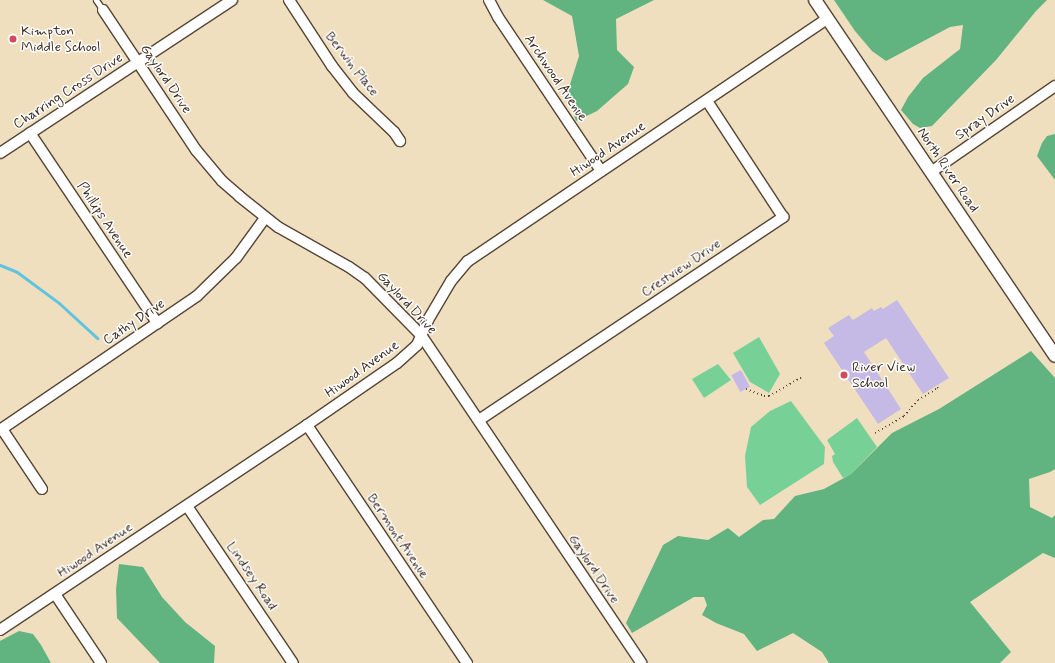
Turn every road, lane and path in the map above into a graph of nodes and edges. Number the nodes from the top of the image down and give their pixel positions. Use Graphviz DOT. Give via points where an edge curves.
graph roads {
  1 [pos="96,0"];
  2 [pos="232,0"];
  3 [pos="288,0"];
  4 [pos="489,0"];
  5 [pos="815,0"];
  6 [pos="103,10"];
  7 [pos="828,18"];
  8 [pos="138,62"];
  9 [pos="1055,86"];
  10 [pos="707,101"];
  11 [pos="30,133"];
  12 [pos="400,141"];
  13 [pos="0,153"];
  14 [pos="601,171"];
  15 [pos="931,172"];
  16 [pos="265,218"];
  17 [pos="157,323"];
  18 [pos="421,335"];
  19 [pos="1055,356"];
  20 [pos="803,376"];
  21 [pos="936,386"];
  22 [pos="746,389"];
  23 [pos="479,420"];
  24 [pos="307,425"];
  25 [pos="1,429"];
  26 [pos="875,433"];
  27 [pos="42,489"];
  28 [pos="187,506"];
  29 [pos="55,594"];
  30 [pos="0,630"];
  31 [pos="102,663"];
  32 [pos="293,663"];
  33 [pos="467,663"];
  34 [pos="641,663"];
  1 -- 6 [label="lane"];
  2 -- 8 [label="street, Charring Cross Drive"];
  3 -- 12 [label="street, Berwin Place" via="353,93 394,132"];
  4 -- 14 [label="street, Archwood Avenue"];
  5 -- 7 [label="street, North River Road"];
  6 -- 8 [label="street, Gaylord Drive"];
  7 -- 10 [label="street, Hiwood Avenue"];
  7 -- 15 [label="street, North River Road"];
  8 -- 11 [label="street, Charring Cross Drive"];
  8 -- 16 [label="street, Gaylord Drive" via="196,150 222,181"];
  9 -- 15 [label="street, Spray Drive"];
  10 -- 14 [label="street, Hiwood Avenue"];
  10 -- 23 [label="street, Crestview Drive" via="783,217"];
  11 -- 13 [label="street, Charring Cross Drive"];
  11 -- 17 [label="street, Phillips Avenue"];
  14 -- 18 [label="street, Hiwood Avenue" via="468,261 451,281"];
  15 -- 19 [label="street, North River Road"];
  16 -- 17 [label="street, Cathy Drive" via="218,278 197,296"];
  16 -- 18 [label="street, Gaylord Drive" via="365,278"];
  17 -- 25 [label="street, Cathy Drive"];
  18 -- 23 [label="street, Gaylord Drive"];
  18 -- 24 [label="street, Hiwood Avenue" via="417,345 397,362"];
  20 -- 22 [label="path" via="769,396"];
  21 -- 26 [label="path" via="938,388 918,400 904,416"];
  23 -- 34 [label="street, Gaylord Drive"];
  24 -- 28 [label="street, Hiwood Avenue"];
  24 -- 33 [label="street, Bermont Avenue"];
  25 -- 27 [label="street"];
  28 -- 29 [label="street, Hiwood Avenue"];
  28 -- 32 [label="street, Lindsey Road"];
  29 -- 30 [label="street, Hiwood Avenue"];
  29 -- 31 [label="street"];
}
